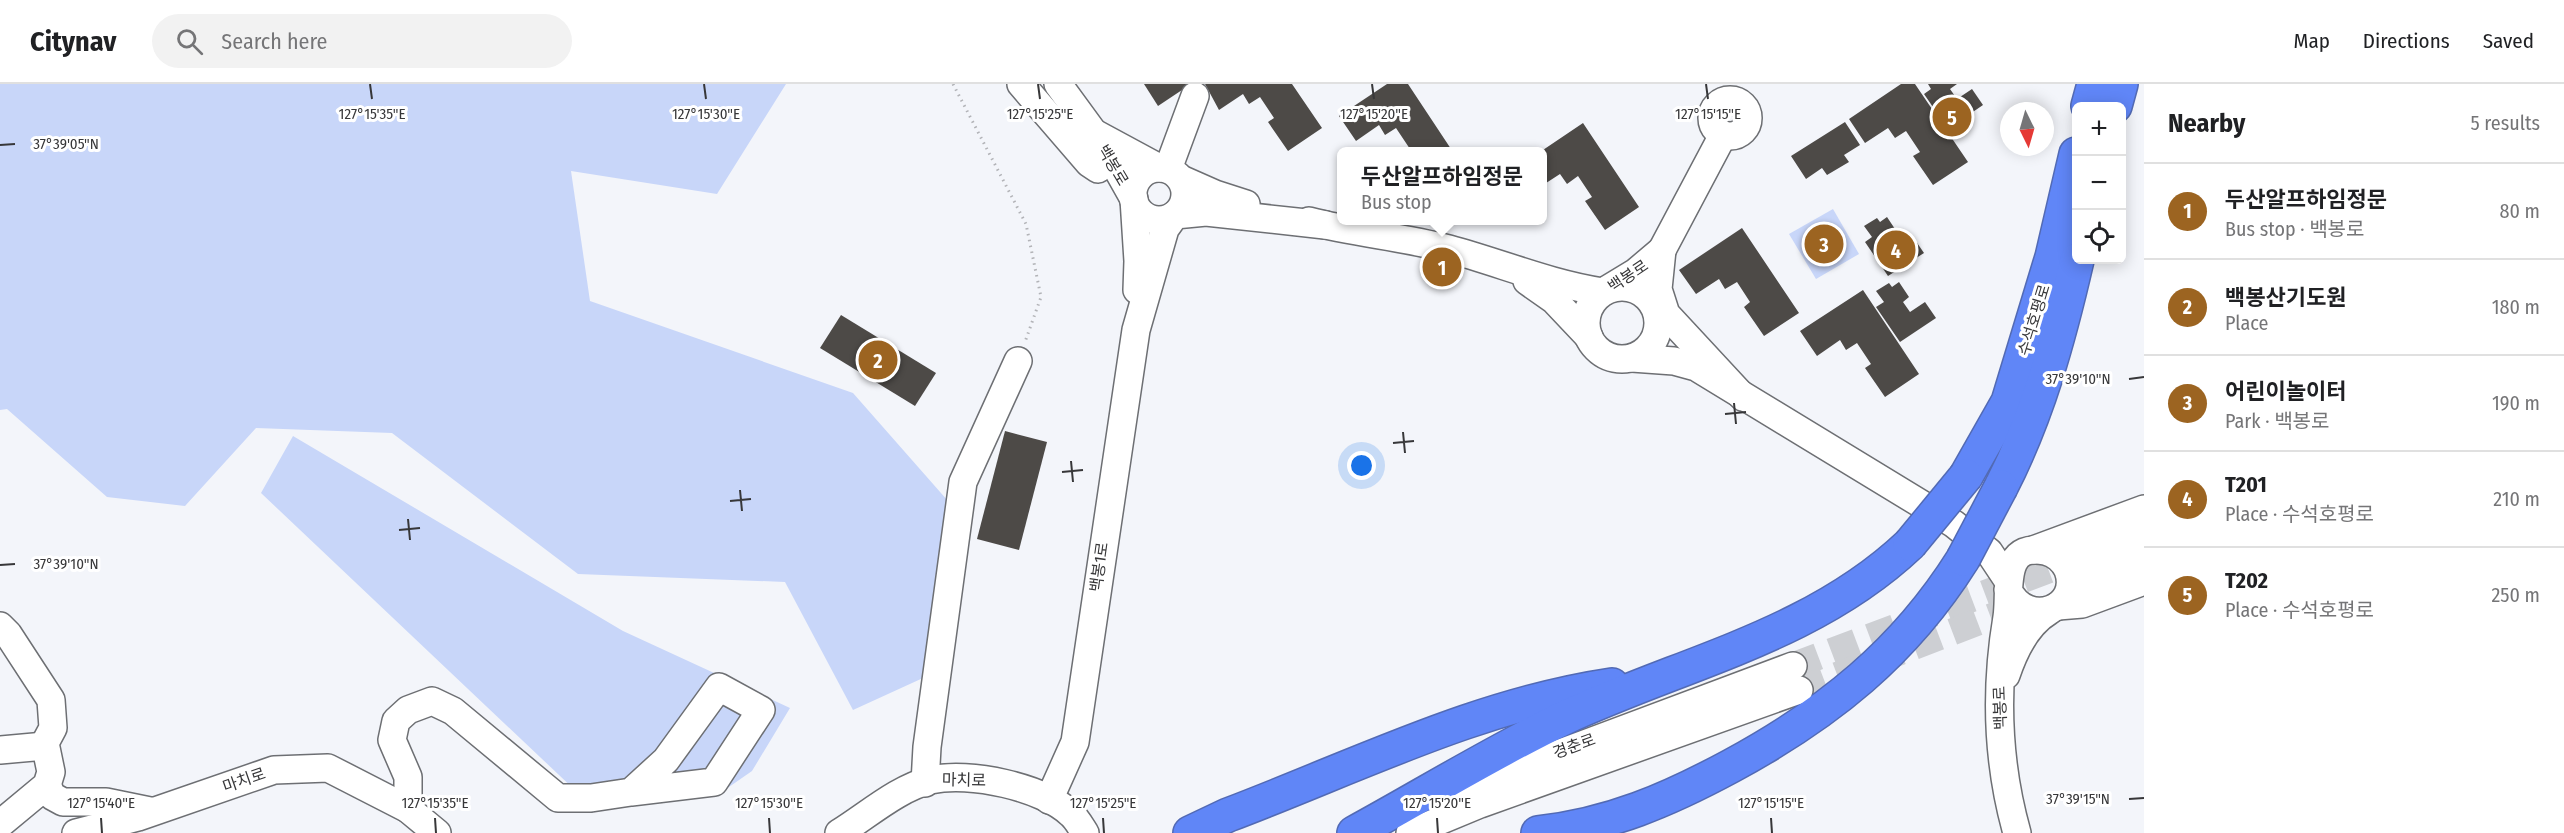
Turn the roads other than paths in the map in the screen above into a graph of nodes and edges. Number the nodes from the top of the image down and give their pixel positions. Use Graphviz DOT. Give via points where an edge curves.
graph roads {
  1 [pos="1021,84"];
  2 [pos="1058,84"];
  3 [pos="2094,84"];
  4 [pos="2121,84"];
  5 [pos="1195,96"];
  6 [pos="2089,102"];
  7 [pos="2116,102"];
  8 [pos="1733,113"];
  9 [pos="1092,132"];
  10 [pos="2076,156"];
  11 [pos="1110,160"];
  12 [pos="1169,172"];
  13 [pos="1134,198"];
  14 [pos="1174,215"];
  15 [pos="1325,225"];
  16 [pos="1662,250"];
  17 [pos="1489,260"];
  18 [pos="2076,264"];
  19 [pos="1603,292"];
  20 [pos="1658,319"];
  21 [pos="1136,330"];
  22 [pos="1589,337"];
  23 [pos="1632,358"];
  24 [pos="1018,361"];
  25 [pos="1743,397"];
  26 [pos="2144,509"];
  27 [pos="1954,524"];
  28 [pos="2144,535"];
  29 [pos="2034,550"];
  30 [pos="2144,559"];
  31 [pos="2144,581"];
  32 [pos="2008,585"];
  33 [pos="2054,608"];
  34 [pos="0,626"];
  35 [pos="1664,676"];
  36 [pos="1999,699"];
  37 [pos="45,746"];
  38 [pos="0,750"];
  39 [pos="925,783"];
  40 [pos="47,785"];
  41 [pos="631,792"];
  42 [pos="1049,800"];
  43 [pos="1657,803"];
  44 [pos="408,810"];
  45 [pos="154,812"];
  46 [pos="0,824"];
  47 [pos="2015,831"];
  48 [pos="76,833"];
  49 [pos="438,833"];
  50 [pos="839,833"];
  51 [pos="1085,833"];
  52 [pos="1190,833"];
  53 [pos="1356,833"];
  54 [pos="1410,833"];
  55 [pos="1538,833"];
  56 [pos="1603,833"];
  1 -- 11 [label="street" via="1089,163 1098,169"];
  2 -- 9 [label="street, 백봉로"];
  3 -- 6 [label="highway"];
  4 -- 7 [label="highway"];
  5 -- 12 [label="street"];
  8 -- 16 [label="street"];
  9 -- 11 [label="street, 백봉로"];
  9 -- 12 [label="street, 백봉로"];
  10 -- 35 [label="highway, 수석호평로, bridge" via="2052,257 2008,402 1966,476 1910,544 1857,589 1797,624"];
  11 -- 13 [label="street, 백봉로"];
  12 -- 13 [label="street" via="1150,170 1137,181"];
  12 -- 14 [label="street" via="1184,186 1184,202"];
  12 -- 15 [label="street, 백봉로" via="1225,198"];
  13 -- 14 [label="street" via="1137,207 1150,218 1159,220"];
  13 -- 21 [label="street, 백봉1로" via="1138,261"];
  14 -- 15 [label="street, 백봉로" via="1206,212"];
  14 -- 21 [label="street, 백봉1로" via="1162,238"];
  15 -- 17 [label="street, 백봉로" via="1439,246"];
  16 -- 19 [label="street, 백봉로"];
  16 -- 25 [label="street, 백봉로" via="1658,289 1666,314"];
  17 -- 19 [label="street, 백봉로" via="1550,281"];
  17 -- 22 [label="street, 백봉로" via="1547,295"];
  18 -- 43 [label="highway, 수석호평로, bridge" via="2058,340 2019,451 1963,559 1924,614 1877,666 1847,692 1779,739"];
  19 -- 20 [label="street" via="1614,288 1636,290 1650,302"];
  19 -- 22 [label="street" via="1588,309"];
  20 -- 23 [label="street" via="1652,343"];
  20 -- 25 [label="street, 백봉로"];
  21 -- 42 [label="street, 백봉1로" via="1075,742"];
  22 -- 23 [label="street" via="1598,351 1608,357"];
  23 -- 25 [label="street, 백봉로" via="1695,367"];
  24 -- 39 [label="street" via="963,482"];
  25 -- 27 [label="street, 백봉로"];
  26 -- 29 [label="street"];
  27 -- 29 [label="street, 백봉로"];
  27 -- 32 [label="street, 백봉로" via="1989,552"];
  28 -- 30 [label="street" via="2082,570"];
  29 -- 32 [label="street" via="2015,560"];
  29 -- 33 [label="street" via="2055,555 2068,570 2069,590"];
  31 -- 33 [label="street" via="2082,604"];
  32 -- 33 [label="street" via="2021,607 2030,611"];
  32 -- 36 [label="street, 백봉로"];
  33 -- 36 [label="street" via="2035,621 2022,640"];
  34 -- 37 [label="street" via="51,700 53,728"];
  35 -- 52 [label="highway" via="1563,692 1469,719"];
  35 -- 53 [label="highway" via="1561,719"];
  36 -- 47 [label="street, 백봉로" via="2003,761"];
  37 -- 38 [label="street"];
  37 -- 40 [label="street" via="51,772"];
  39 -- 42 [label="street, 마치로" via="952,778 998,781"];
  39 -- 50 [label="street, 마치로" via="906,790"];
  40 -- 45 [label="street" via="52,796 63,802 106,802"];
  40 -- 46 [label="street"];
  41 -- 41 [label="street" via="666,760 719,687 761,710 714,782"];
  41 -- 44 [label="street" via="558,798 453,711 432,701 408,710 396,721 392,740 408,777"];
  42 -- 51 [label="street, 마치로" via="1071,814"];
  43 -- 55 [label="highway" via="1623,816"];
  43 -- 56 [label="highway"];
  44 -- 45 [label="street, 마치로" via="328,768 274,770"];
  44 -- 49 [label="street, 마치로"];
  45 -- 48 [label="street, 마치로"];
  53 -- 54 [label="street, 경춘로" via="1492,776 1796,678"];
}
